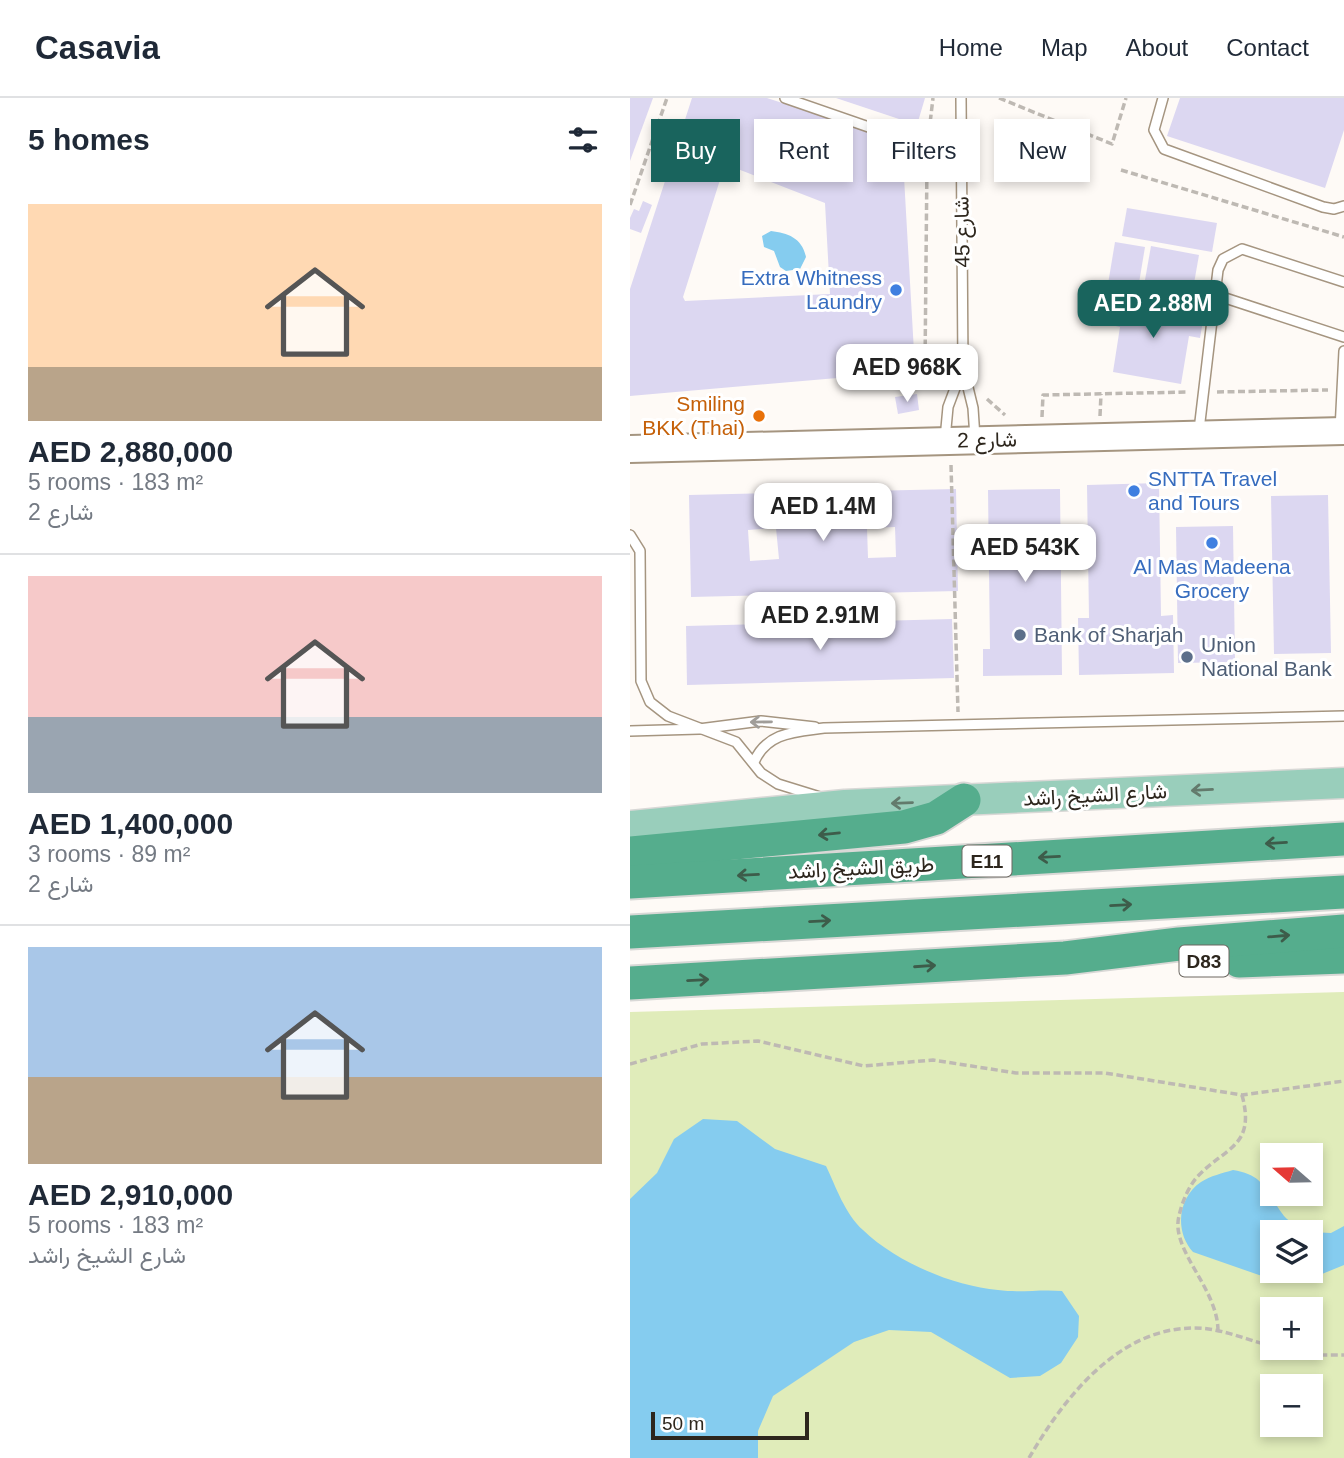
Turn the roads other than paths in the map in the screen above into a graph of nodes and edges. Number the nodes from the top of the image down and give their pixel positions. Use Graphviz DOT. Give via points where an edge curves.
graph roads {
  1 [pos="785,98"];
  2 [pos="961,98"];
  3 [pos="1163,98"];
  4 [pos="961,119"];
  5 [pos="867,126"];
  6 [pos="961,182"];
  7 [pos="1344,206"];
  8 [pos="1344,282"];
  9 [pos="1216,295"];
  10 [pos="1344,337"];
  11 [pos="1344,351"];
  12 [pos="963,367"];
  13 [pos="1342,431"];
  14 [pos="1199,435"];
  15 [pos="957,441"];
  16 [pos="630,449"];
  17 [pos="630,535"];
  18 [pos="630,585"];
  19 [pos="641,593"];
  20 [pos="1344,716"];
  21 [pos="824,728"];
  22 [pos="699,729"];
  23 [pos="630,731"];
  24 [pos="754,762"];
  25 [pos="1344,783"];
  26 [pos="964,800"];
  27 [pos="845,805"];
  28 [pos="630,809"];
  29 [pos="692,820"];
  30 [pos="630,826"];
  31 [pos="1344,839"];
  32 [pos="630,853"];
  33 [pos="630,882"];
  34 [pos="1344,892"];
  35 [pos="1344,931"];
  36 [pos="630,932"];
  37 [pos="1344,957"];
  38 [pos="1065,958"];
  39 [pos="630,984"];
  1 -- 5 [label="lane"];
  2 -- 4 [label="lane, شارع 45"];
  3 -- 7 [label="lane" via="1154,130 1164,149 1323,207"];
  6 -- 12 [label="lane, شارع 45"];
  8 -- 9 [label="lane" via="1242,249 1223,260"];
  9 -- 10 [label="lane"];
  9 -- 14 [label="lane"];
  11 -- 13 [label="lane"];
  12 -- 15 [label="lane, شارع 45" via="948,407"];
  12 -- 15 [label="lane, شارع 45" via="974,408"];
  13 -- 14 [label="street, شارع 2"];
  14 -- 15 [label="street, شارع 2"];
  15 -- 16 [label="street, شارع 2"];
  17 -- 19 [label="lane" via="640,551"];
  18 -- 19 [label="lane"];
  19 -- 22 [label="lane" via="645,692 658,710"];
  20 -- 21 [label="lane"];
  21 -- 22 [label="lane, one-way" via="761,721"];
  21 -- 24 [label="lane" via="778,736 759,751"];
  22 -- 23 [label="lane"];
  22 -- 24 [label="lane" via="736,742"];
  24 -- 27 [label="lane" via="761,773 778,783"];
  25 -- 26 [label="main road, شارع الشيخ راشد, one-way"];
  26 -- 27 [label="main road, شارع الشيخ راشد, one-way"];
  26 -- 32 [label="highway, one-way" via="936,818 904,827"];
  27 -- 29 [label="main road, شارع الشيخ راشد"];
  28 -- 29 [label="main road"];
  29 -- 30 [label="main road, شارع الشيخ راشد"];
  31 -- 33 [label="highway, طريق الشيخ راشد / E11, one-way"];
  36 -- 34 [label="highway, one-way"];
  38 -- 35 [label="highway, one-way"];
  37 -- 38 [label="highway, D83"];
  39 -- 38 [label="highway, one-way"];
}
